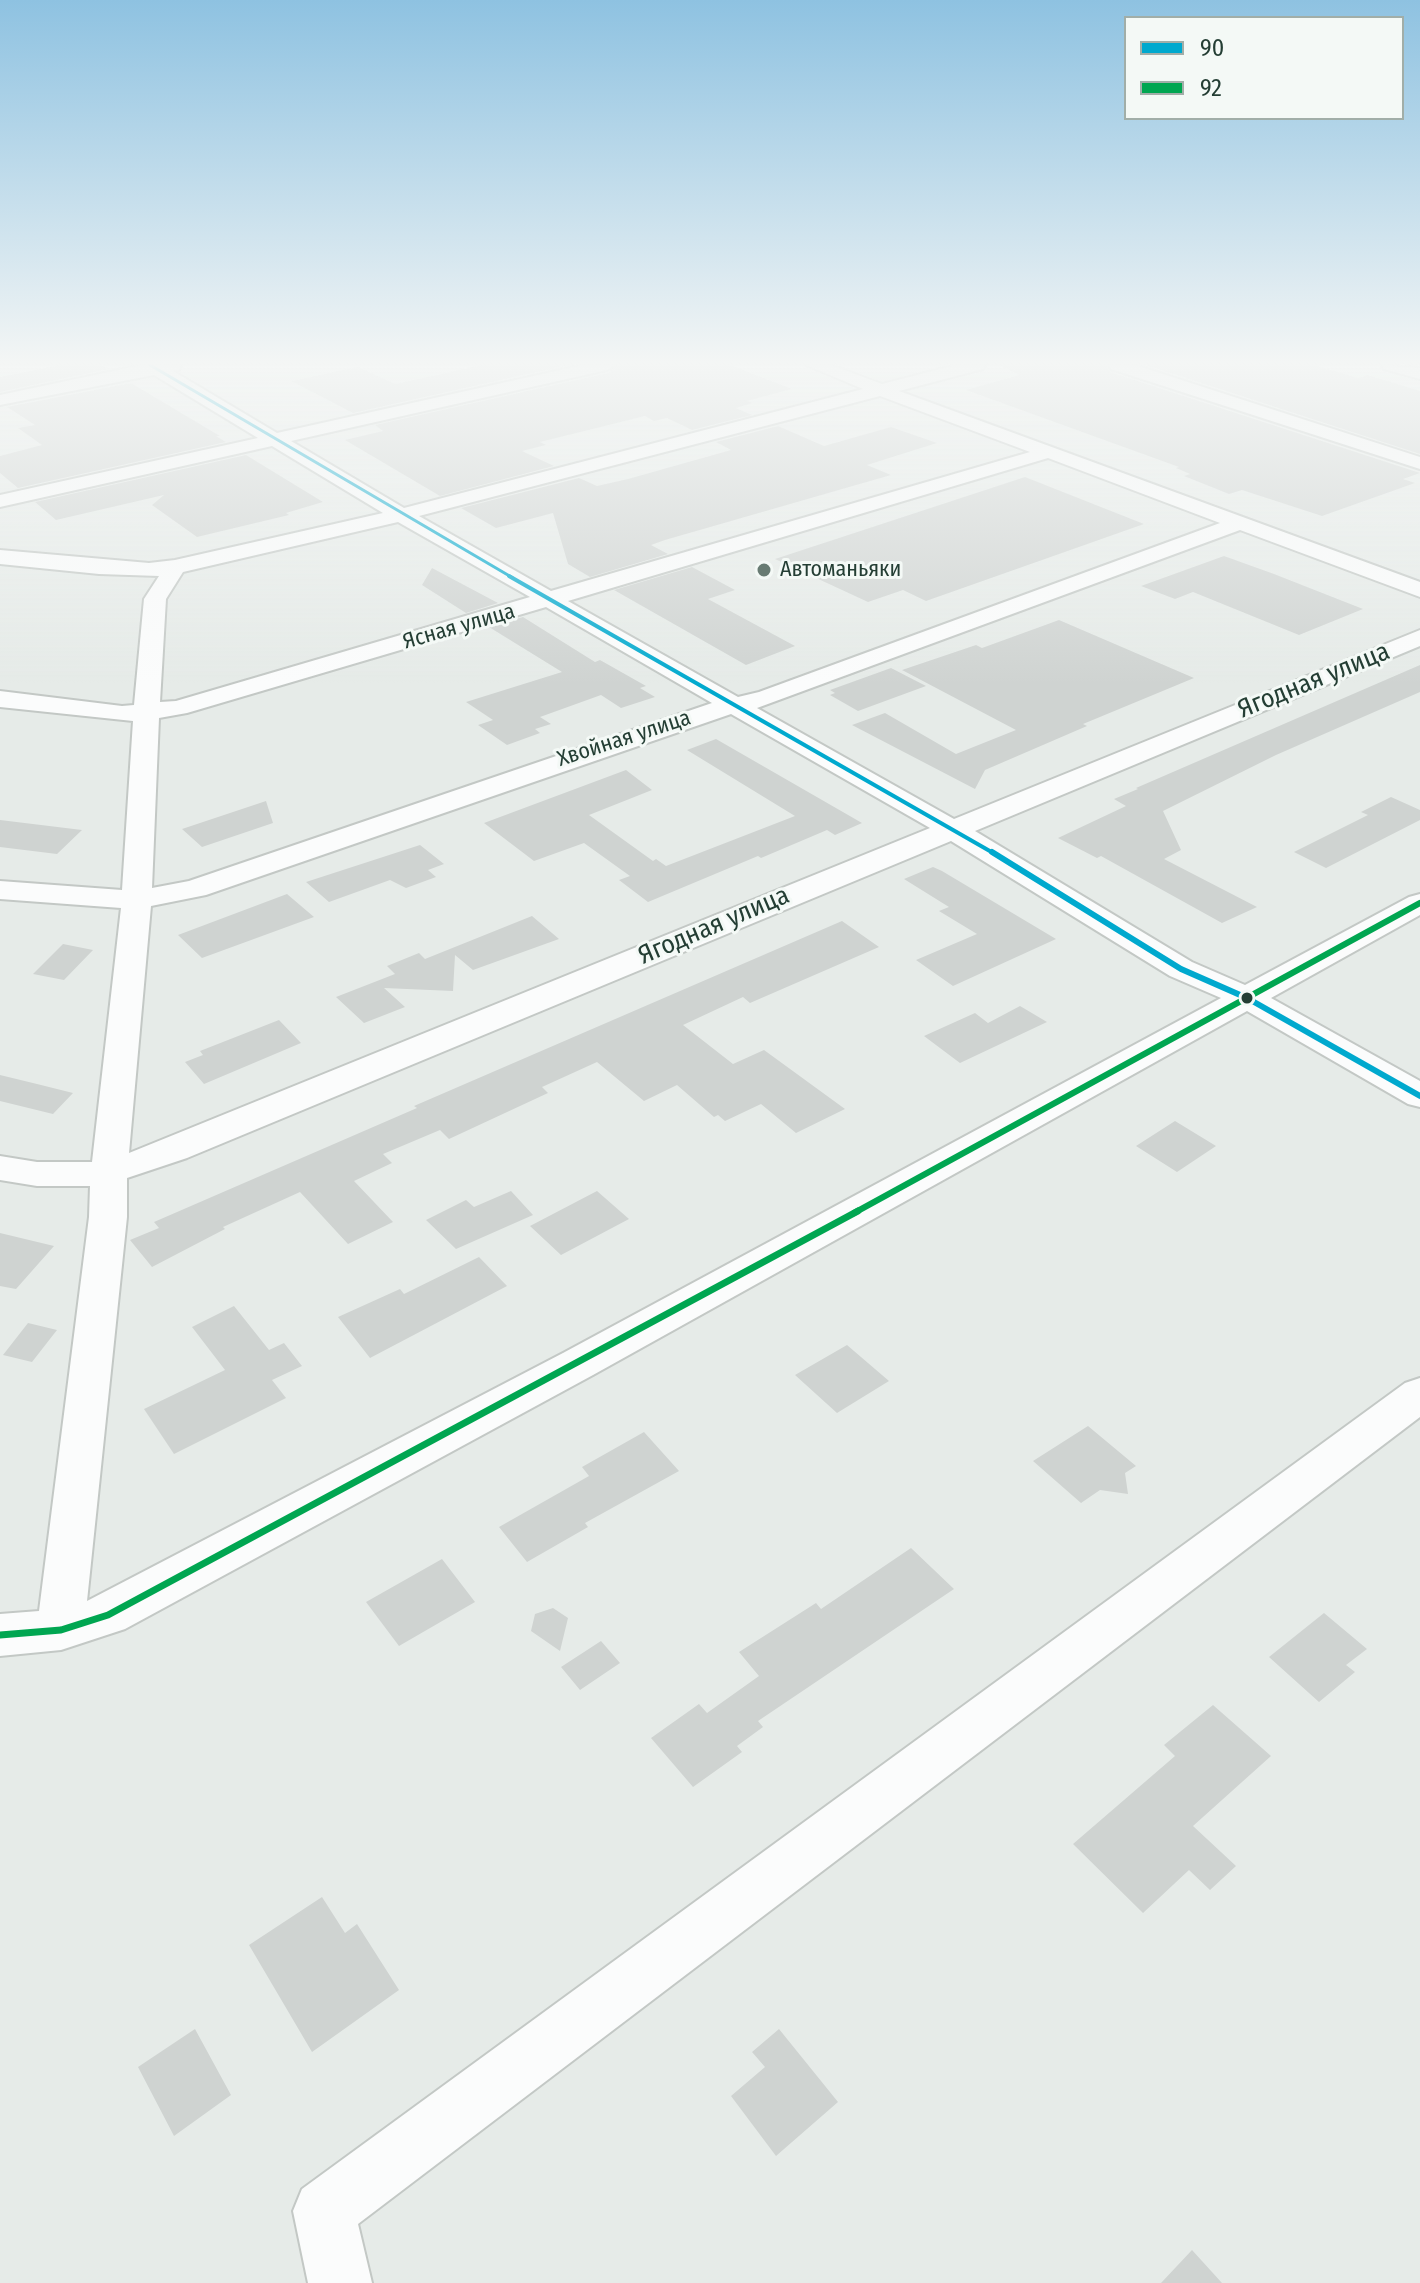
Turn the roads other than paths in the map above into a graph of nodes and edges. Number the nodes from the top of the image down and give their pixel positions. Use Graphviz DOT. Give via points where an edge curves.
graph roads {
  1 [pos="131,472"];
  2 [pos="330,472"];
  3 [pos="566,472"];
  4 [pos="983,472"];
  5 [pos="1100,472"];
  6 [pos="0,501"];
  7 [pos="401,514"];
  8 [pos="1237,524"];
  9 [pos="0,557"];
  10 [pos="175,567"];
  11 [pos="1420,590"];
  12 [pos="550,600"];
  13 [pos="1420,637"];
  14 [pos="0,699"];
  15 [pos="734,704"];
  16 [pos="146,713"];
  17 [pos="952,829"];
  18 [pos="0,890"];
  19 [pos="137,900"];
  20 [pos="1420,903"];
  21 [pos="1247,998"];
  22 [pos="1420,1096"];
  23 [pos="0,1168"];
  24 [pos="109,1171"];
  25 [pos="1420,1394"];
  26 [pos="61,1630"];
  27 [pos="0,1635"];
  28 [pos="340,2283"];
  1 -- 6 [label="street"];
  2 -- 7 [label="street"];
  3 -- 7 [label="street"];
  4 -- 12 [label="street, Ясная улица"];
  5 -- 8 [label="street"];
  7 -- 10 [label="street"];
  7 -- 12 [label="street"];
  8 -- 11 [label="street"];
  8 -- 15 [label="street, Хвойная улица" via="766,698"];
  9 -- 10 [label="street" via="149,570"];
  10 -- 16 [label="street" via="155,599"];
  12 -- 15 [label="street"];
  12 -- 16 [label="street, Ясная улица" via="195,704"];
  13 -- 17 [label="street, Ягодная улица"];
  14 -- 16 [label="street, Ясная улица" via="104,713"];
  15 -- 17 [label="street"];
  15 -- 19 [label="street, Хвойная улица" via="244,873"];
  16 -- 19 [label="street"];
  17 -- 21 [label="street" via="1181,969"];
  17 -- 24 [label="street, Ягодная улица" via="174,1150"];
  18 -- 19 [label="street, Хвойная улица"];
  19 -- 24 [label="street"];
  20 -- 21 [label="street"];
  21 -- 22 [label="street"];
  21 -- 26 [label="street" via="171,1582 108,1615"];
  23 -- 24 [label="street, Ягодная улица" via="63,1175"];
  24 -- 26 [label="street"];
  25 -- 28 [label="street" via="324,2211"];
  26 -- 27 [label="street"];
}
